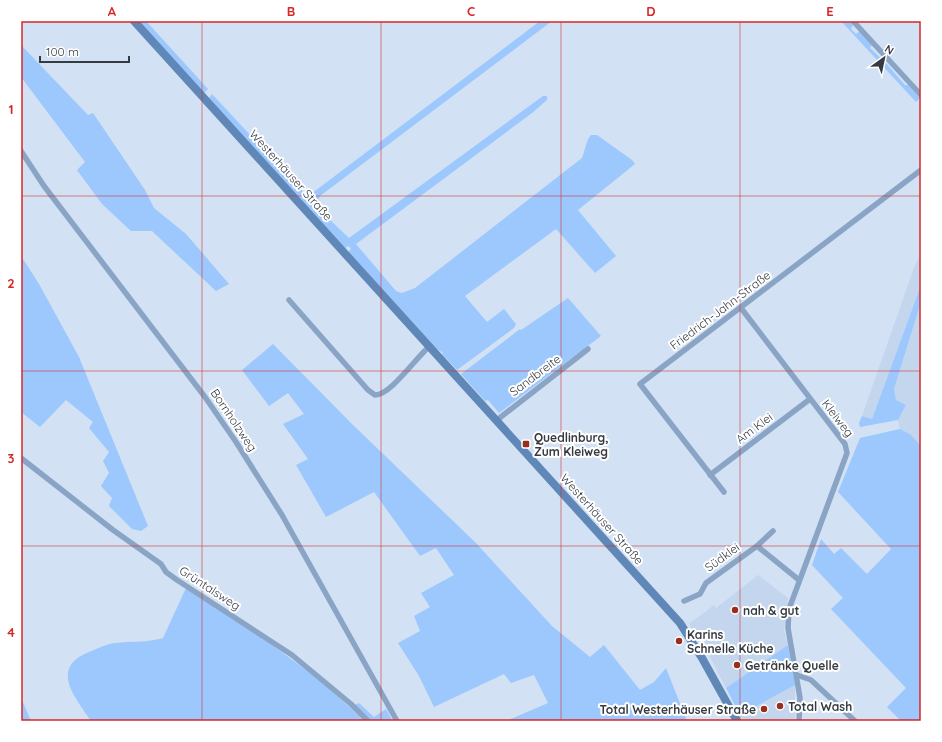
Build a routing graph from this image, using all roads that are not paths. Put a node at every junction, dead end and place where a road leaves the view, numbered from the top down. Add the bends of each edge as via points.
1 (134, 21) edge
2 (853, 21) edge
3 (921, 94) edge
4 (21, 151) edge
5 (921, 170) edge
6 (289, 300) dead end
7 (741, 308) junction
8 (430, 346) junction
9 (588, 349) dead end
10 (810, 399) junction
11 (496, 420) junction
12 (21, 458) edge
13 (710, 475) junction
14 (724, 492) dead end
15 (773, 531) dead end
16 (757, 546) junction
17 (799, 580) junction
18 (684, 601) dead end
19 (797, 675) junction
20 (368, 721) edge
21 (397, 721) edge
22 (737, 721) edge
23 (800, 721) edge
24 (855, 721) edge

1 - 8 main road, Westerhäuser Straße
2 - 3 street
4 - 21 street, Bornholzweg via 44,186 200,390 236,442 282,515
5 - 7 street, Friedrich-Jahn-Straße
6 - 8 street via 375,395 382,393
7 - 10 street, Kleiweg
7 - 13 street, Friedrich-Jahn-Straße via 640,384
8 - 11 main road, Westerhäuser Straße
9 - 11 street, Sandbreite
10 - 13 street, Am Klei
10 - 17 street, Kleiweg via 845,444 847,453
11 - 22 main road, Westerhäuser Straße via 680,623
12 - 20 street, Grüntalsweg via 161,564 166,572 177,580 292,655
13 - 14 street, Friedrich-Jahn-Straße
15 - 16 street, Südklei
16 - 17 street, Südklei
16 - 18 street, Südklei via 706,583 700,594
17 - 19 street, Kleiweg via 788,618
19 - 23 street, Kleiweg
19 - 24 street via 817,684

